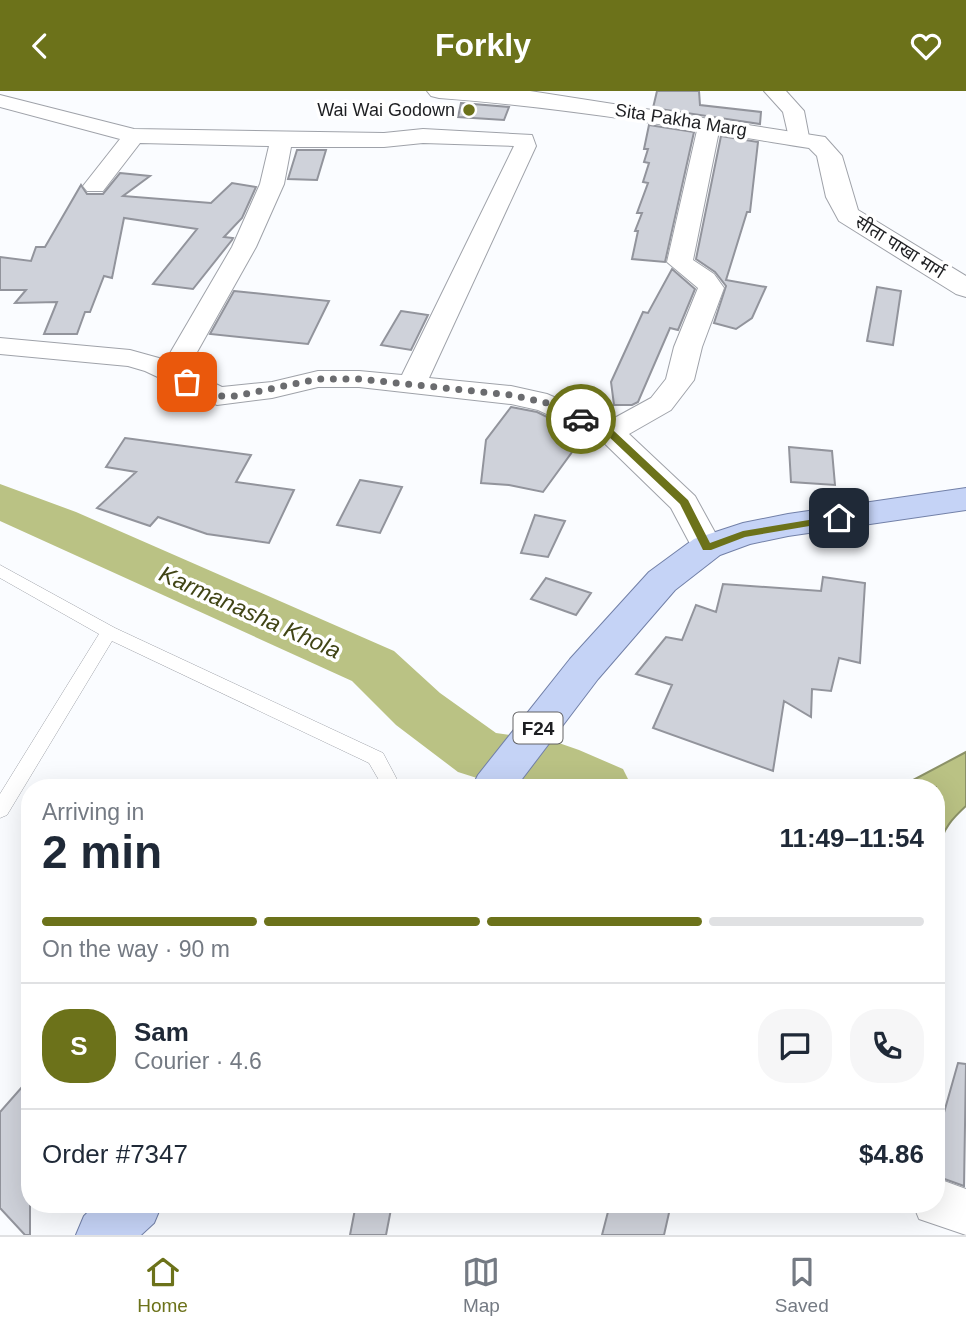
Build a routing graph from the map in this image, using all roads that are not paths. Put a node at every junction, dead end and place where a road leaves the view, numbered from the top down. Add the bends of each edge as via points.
1 (439, 91) edge
2 (774, 91) edge
3 (0, 101) edge
4 (28, 110) junction
5 (9, 122) dead end
6 (709, 126) junction
7 (134, 136) junction
8 (798, 138) junction
9 (281, 140) junction
10 (95, 186) dead end
11 (966, 288) edge
12 (0, 346) edge
13 (171, 374) junction
14 (411, 386) junction
15 (610, 433) junction
16 (966, 499) edge
17 (707, 547) junction
18 (0, 571) edge
19 (109, 632) junction
20 (388, 779) edge
21 (499, 779) edge
22 (0, 810) edge
23 (945, 1205) edge
24 (126, 1213) edge
25 (966, 1213) edge
26 (103, 1235) edge

1 - 6 street, Sita Pakha Marg via 550,101
2 - 8 street via 793,111
3 - 4 street
4 - 5 street
4 - 7 street
6 - 8 street, Sita Pakha Marg
6 - 15 street via 680,261 706,279 710,288 680,380 661,404
7 - 9 street
7 - 10 street
8 - 11 street, सीता पाखा मार्ग via 822,145 834,168 840,206 848,215
9 - 13 street via 272,184 244,247
9 - 14 street via 423,136 524,140
12 - 13 street via 131,358
13 - 14 street via 217,396 318,379
14 - 15 street via 547,403
15 - 17 street via 684,503
16 - 17 main road, F24 via 788,525
17 - 21 main road, F24 via 662,581 583,669
18 - 19 lane
19 - 20 lane via 376,758
19 - 22 lane
23 - 25 street
24 - 26 main road

